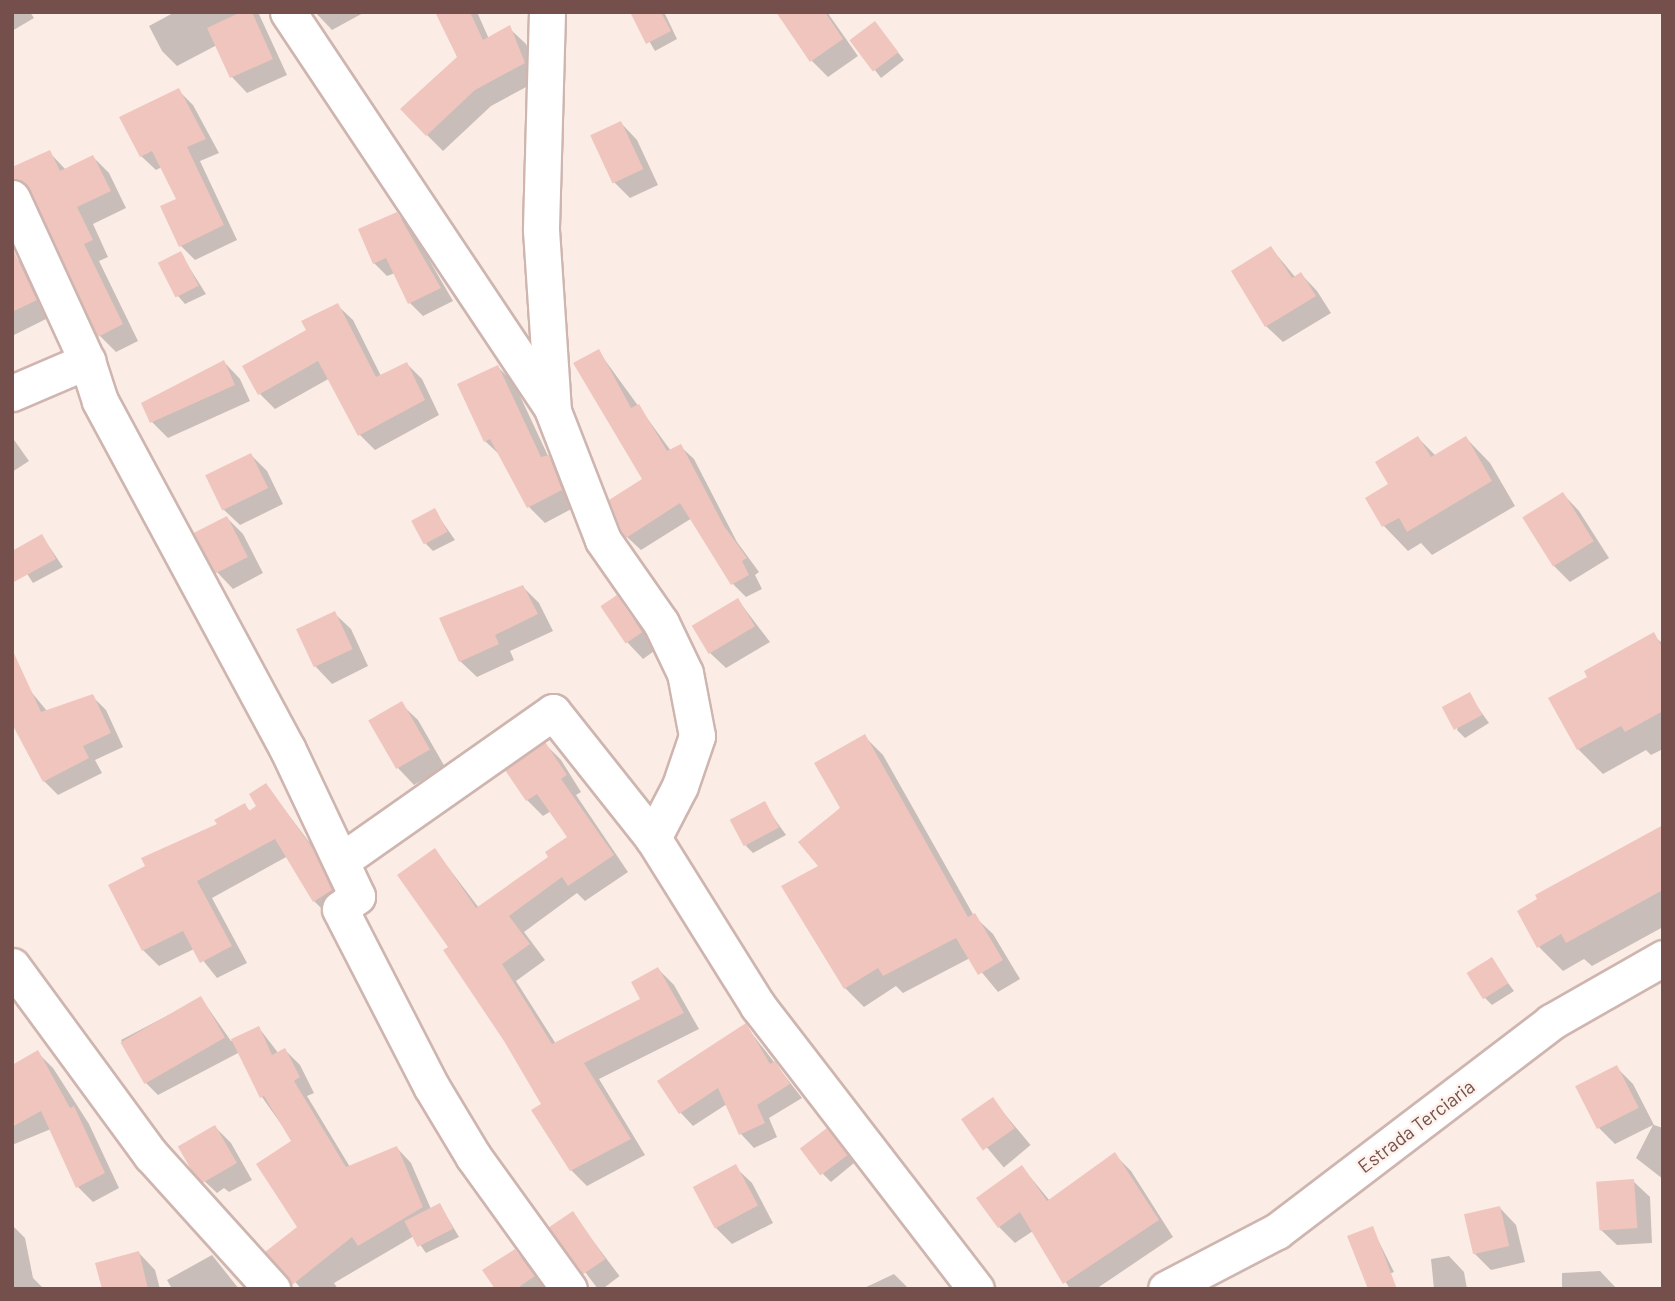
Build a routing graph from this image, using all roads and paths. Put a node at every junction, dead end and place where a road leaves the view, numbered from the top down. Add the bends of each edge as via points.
1 (288, 12) edge
2 (547, 12) edge
3 (12, 198) edge
4 (87, 361) junction
5 (12, 393) edge
6 (554, 411) junction
7 (653, 838) junction
8 (341, 861) junction
9 (1663, 958) edge
10 (12, 966) edge
11 (272, 1289) edge
12 (569, 1289) edge
13 (976, 1289) edge
14 (1166, 1289) edge

1 - 6 street via 312,55
2 - 6 street via 541,230
3 - 4 street
4 - 5 street
4 - 8 street via 100,401 287,748
6 - 7 street via 603,540 661,624 685,673 697,736 680,786
7 - 8 street via 553,712
7 - 13 street via 758,1006
8 - 12 street via 357,896 340,908 431,1086 473,1156
9 - 14 street, Estrada Terciaria via 1551,1022 1277,1231
10 - 11 street via 151,1155

